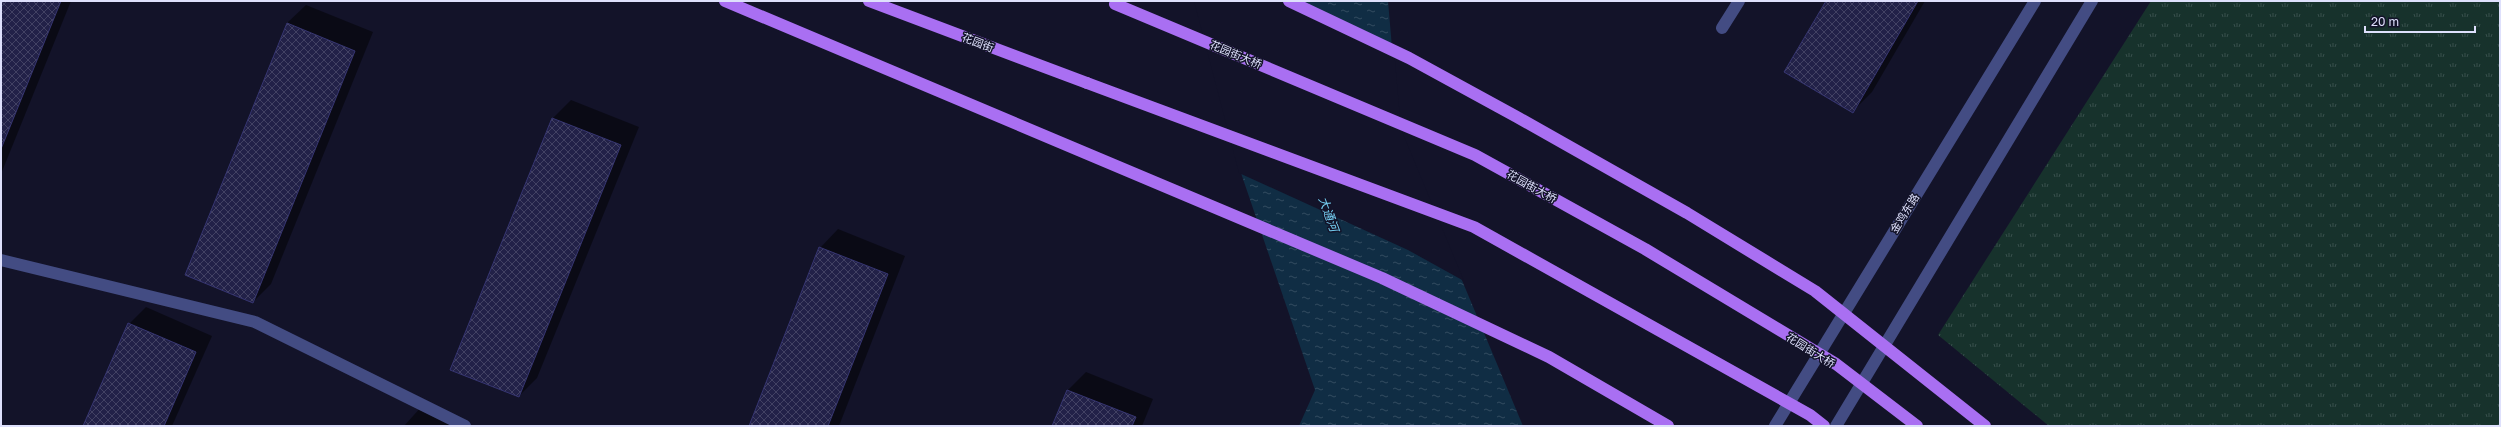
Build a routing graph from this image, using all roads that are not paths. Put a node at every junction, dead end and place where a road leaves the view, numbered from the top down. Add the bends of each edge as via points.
1 (724, 1) edge
2 (869, 1) edge
3 (1289, 1) edge
4 (1739, 1) edge
5 (2035, 1) edge
6 (2092, 1) edge
7 (1112, 2) edge
8 (1722, 28) dead end
9 (1, 260) edge
10 (1843, 313) junction
11 (1884, 345) junction
12 (465, 426) edge
13 (1668, 426) edge
14 (1775, 426) edge
15 (1824, 426) edge
16 (1836, 426) edge
17 (1917, 426) edge
18 (1985, 426) edge

1 - 13 main road via 1382,278 1549,357
2 - 15 main road, 花园街, bridge via 1474,227 1810,415
3 - 10 main road via 1409,58 1687,213 1815,291
4 - 8 street
5 - 10 street, 金鸡东路
6 - 11 street
7 - 17 main road, 花园街大桥, bridge via 1475,155 1645,249 1829,360
9 - 12 street via 255,322
10 - 11 main road
10 - 14 street, 金鸡东路
11 - 16 street
11 - 18 main road

